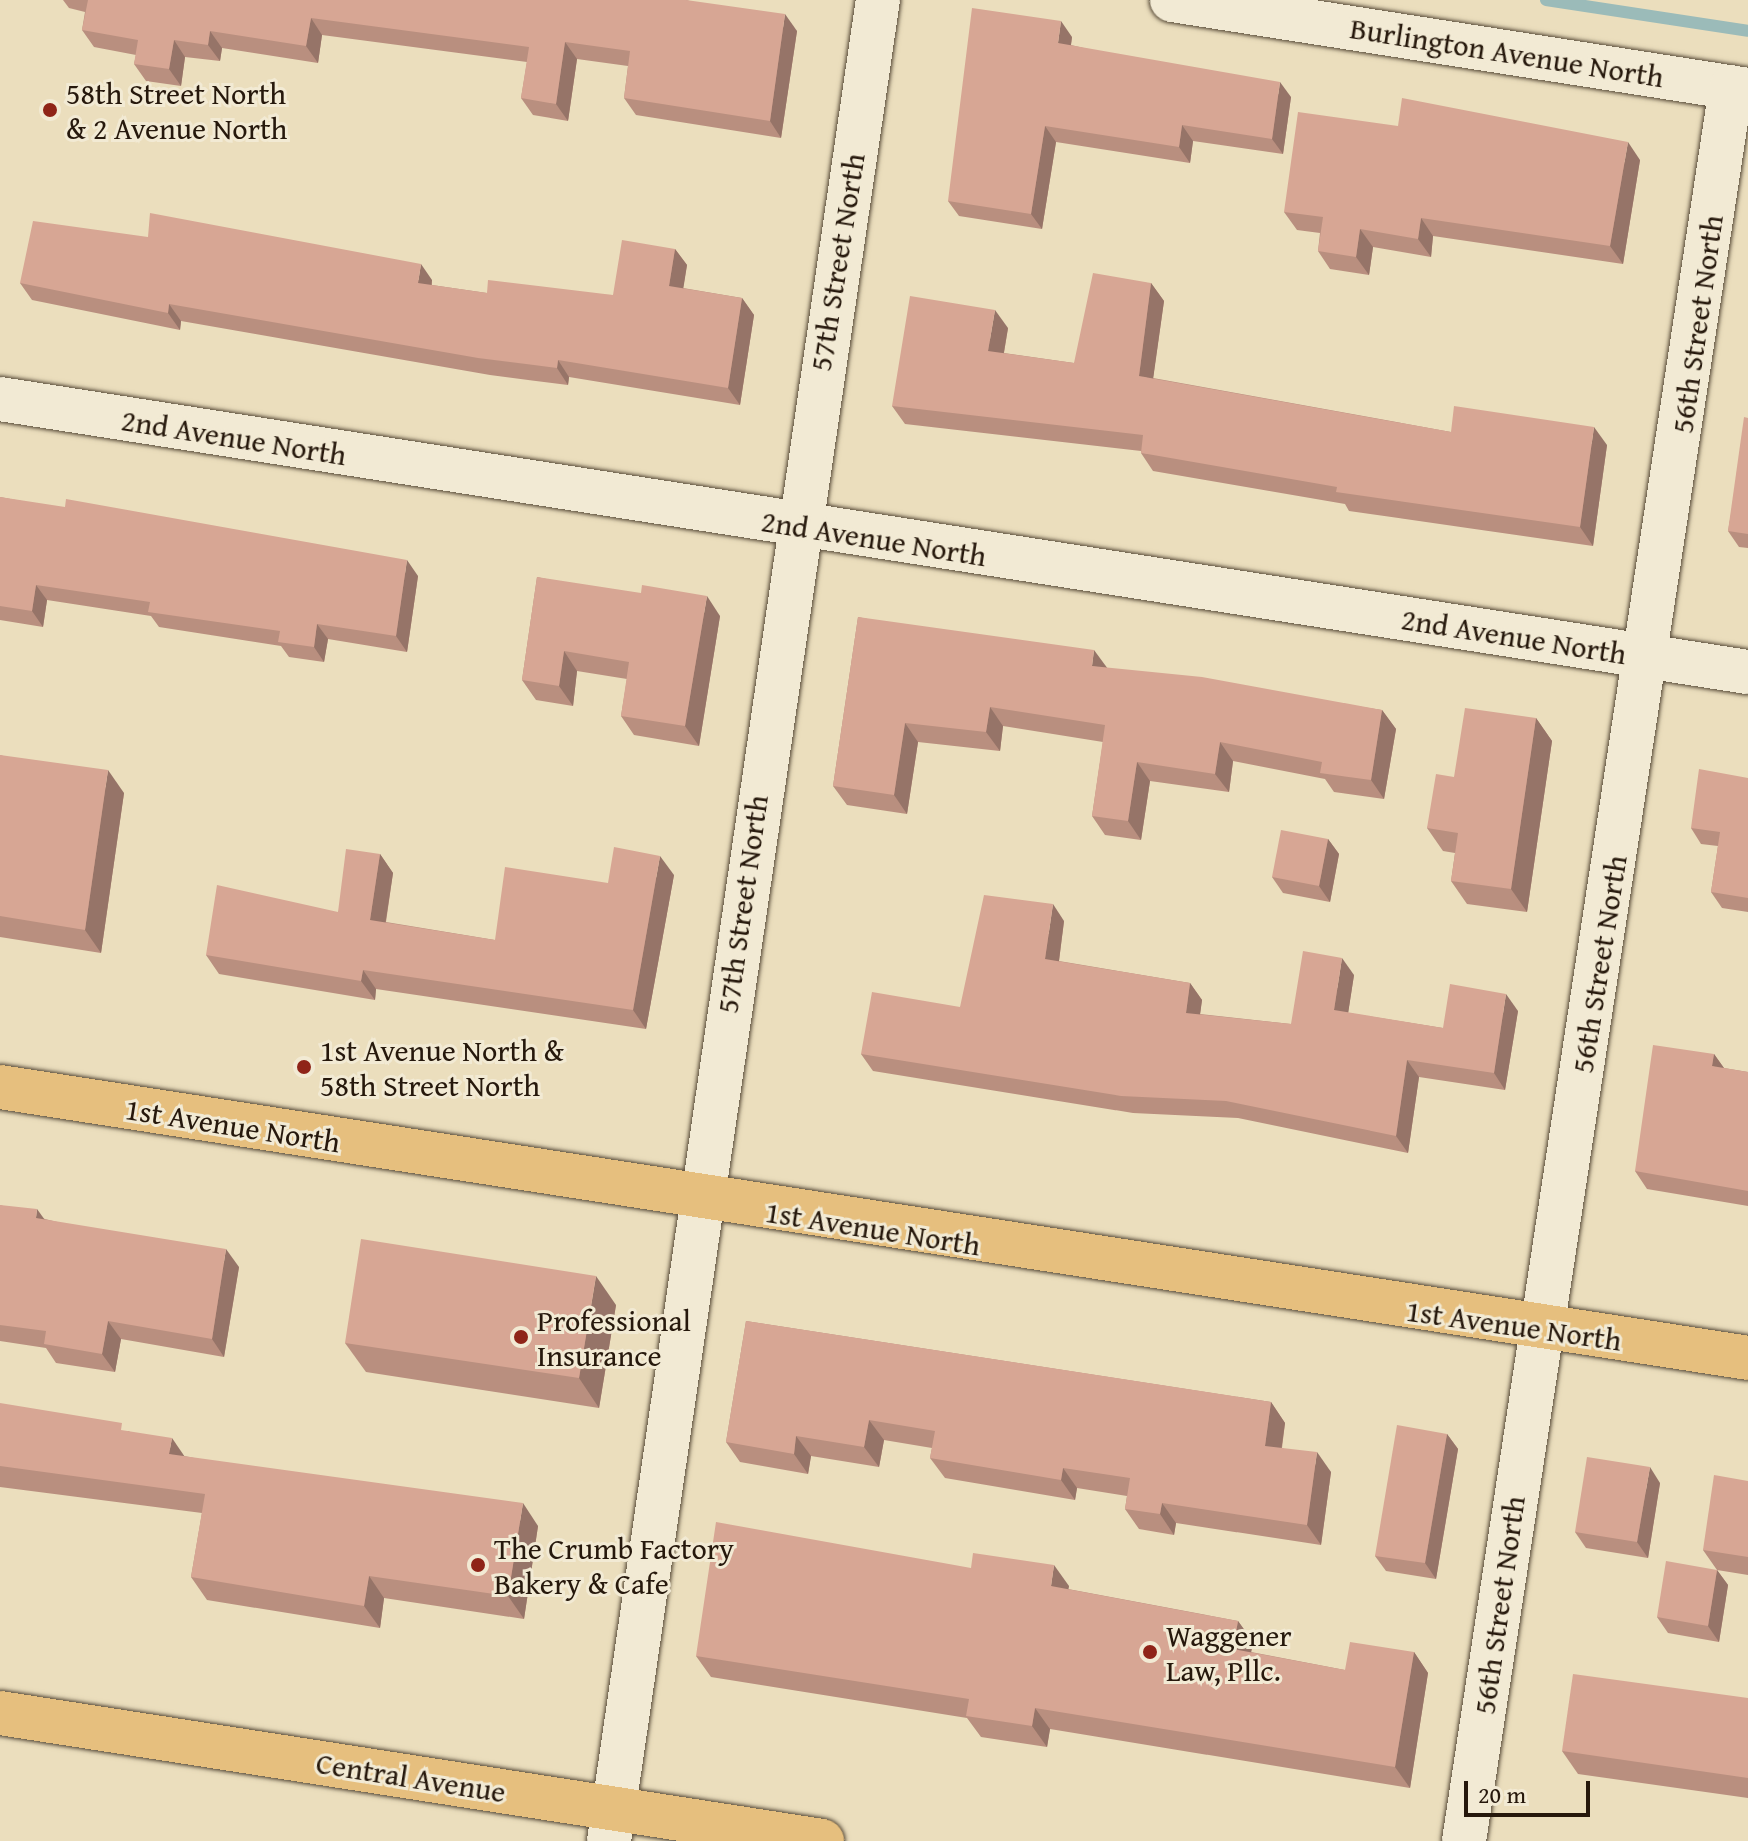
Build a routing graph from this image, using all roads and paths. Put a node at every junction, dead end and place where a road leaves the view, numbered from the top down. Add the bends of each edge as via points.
1 (878, 0) edge
2 (1172, 0) edge
3 (1740, 88) edge
4 (0, 399) edge
5 (795, 527) junction
6 (1648, 656) junction
7 (1748, 672) edge
8 (0, 1087) edge
9 (700, 1201) junction
10 (1540, 1329) junction
11 (1748, 1358) edge
12 (0, 1713) edge
13 (612, 1825) edge
14 (822, 1841) edge
15 (1464, 1841) edge

1 - 5 street, 57th Street North
2 - 3 street, Burlington Avenue North
3 - 6 street, 56th Street North
4 - 5 street, 2nd Avenue North
5 - 6 street, 2nd Avenue North
5 - 9 street, 57th Street North
6 - 7 street, 2nd Avenue North
6 - 10 street, 56th Street North
8 - 9 main road, 1st Avenue North
9 - 10 main road, 1st Avenue North
9 - 13 street, 57th Street North
10 - 11 main road, 1st Avenue North
10 - 15 street, 56th Street North
12 - 13 main road, Central Avenue
13 - 14 main road, Central Avenue

